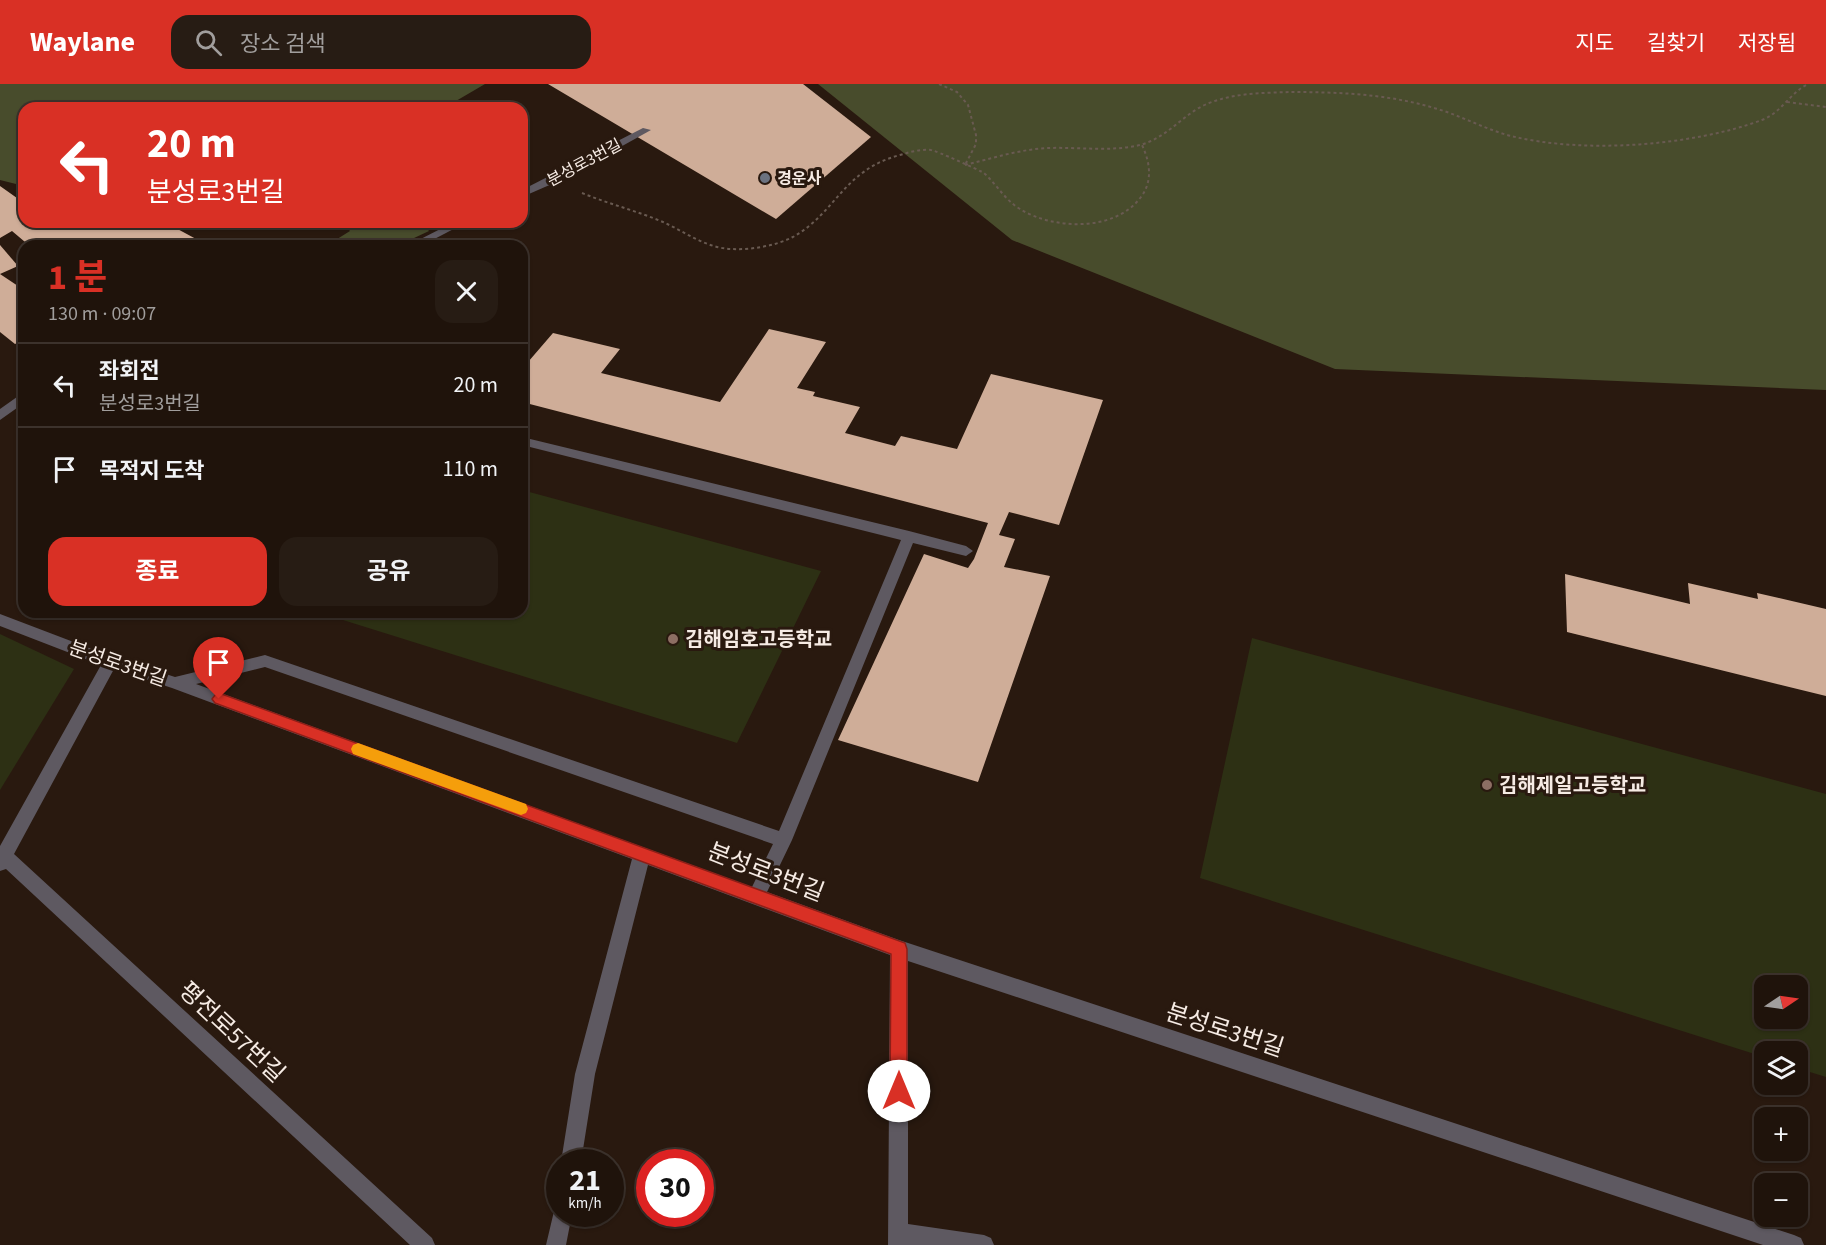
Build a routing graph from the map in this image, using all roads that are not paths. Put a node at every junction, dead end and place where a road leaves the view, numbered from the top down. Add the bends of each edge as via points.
1 (646, 130) dead end
2 (528, 191) edge
3 (450, 228) edge
4 (424, 240) edge
5 (18, 402) edge
6 (18, 412) edge
7 (0, 418) edge
8 (528, 442) edge
9 (909, 536) junction
10 (966, 551) dead end
11 (0, 620) edge
12 (110, 662) junction
13 (175, 683) junction
14 (784, 840) junction
15 (642, 853) junction
16 (2, 859) edge
17 (756, 896) junction
18 (899, 949) junction
19 (573, 1149) edge
20 (559, 1227) edge
21 (898, 1239) edge
22 (425, 1245) edge
23 (556, 1245) edge
24 (984, 1245) edge
25 (1794, 1245) edge

1 - 2 street, 분성로3번길
3 - 4 street
5 - 7 street
6 - 7 street
8 - 9 street
9 - 10 street
9 - 14 street
11 - 12 street, 분성로3번길
12 - 13 street, 분성로3번길
12 - 16 street, 평전로57번길
13 - 14 street via 265,661
13 - 15 street, 분성로3번길
14 - 17 street
15 - 17 street, 분성로3번길
15 - 19 street via 585,1074
16 - 22 street, 평전로57번길
17 - 18 street, 분성로3번길
18 - 21 street
18 - 25 street, 분성로3번길
20 - 23 street
21 - 24 street

